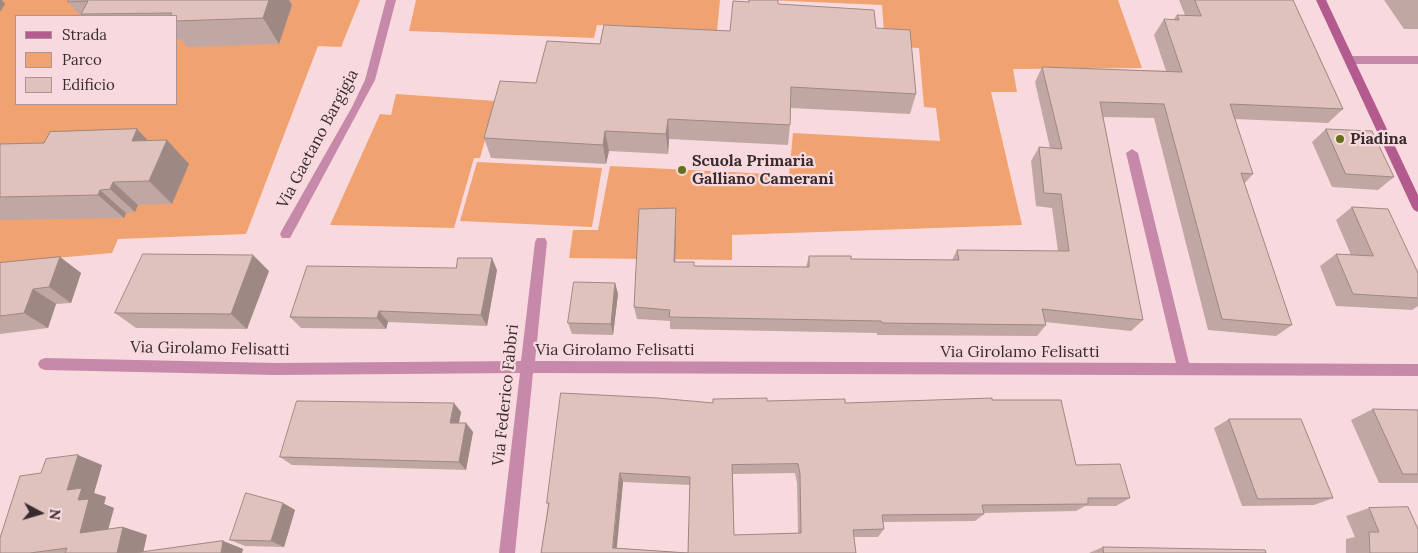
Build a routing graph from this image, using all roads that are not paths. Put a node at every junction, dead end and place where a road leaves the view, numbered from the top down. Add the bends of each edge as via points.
1 (391, 0) edge
2 (1321, 0) edge
3 (1350, 60) junction
4 (1418, 60) edge
5 (1132, 153) dead end
6 (1418, 207) edge
7 (286, 234) dead end
8 (541, 242) dead end
9 (45, 364) dead end
10 (526, 367) junction
11 (1184, 370) junction
12 (1418, 370) edge
13 (506, 553) edge

1 - 7 street, Via Gaetano Bargigia via 370,80
2 - 3 street
3 - 4 street
3 - 6 street
5 - 11 street
8 - 10 street, Via Federico Fabbri
9 - 10 street, Via Girolamo Felisatti via 276,369
10 - 11 street, Via Girolamo Felisatti
10 - 13 street, Via Federico Fabbri
11 - 12 street, Via Girolamo Felisatti

